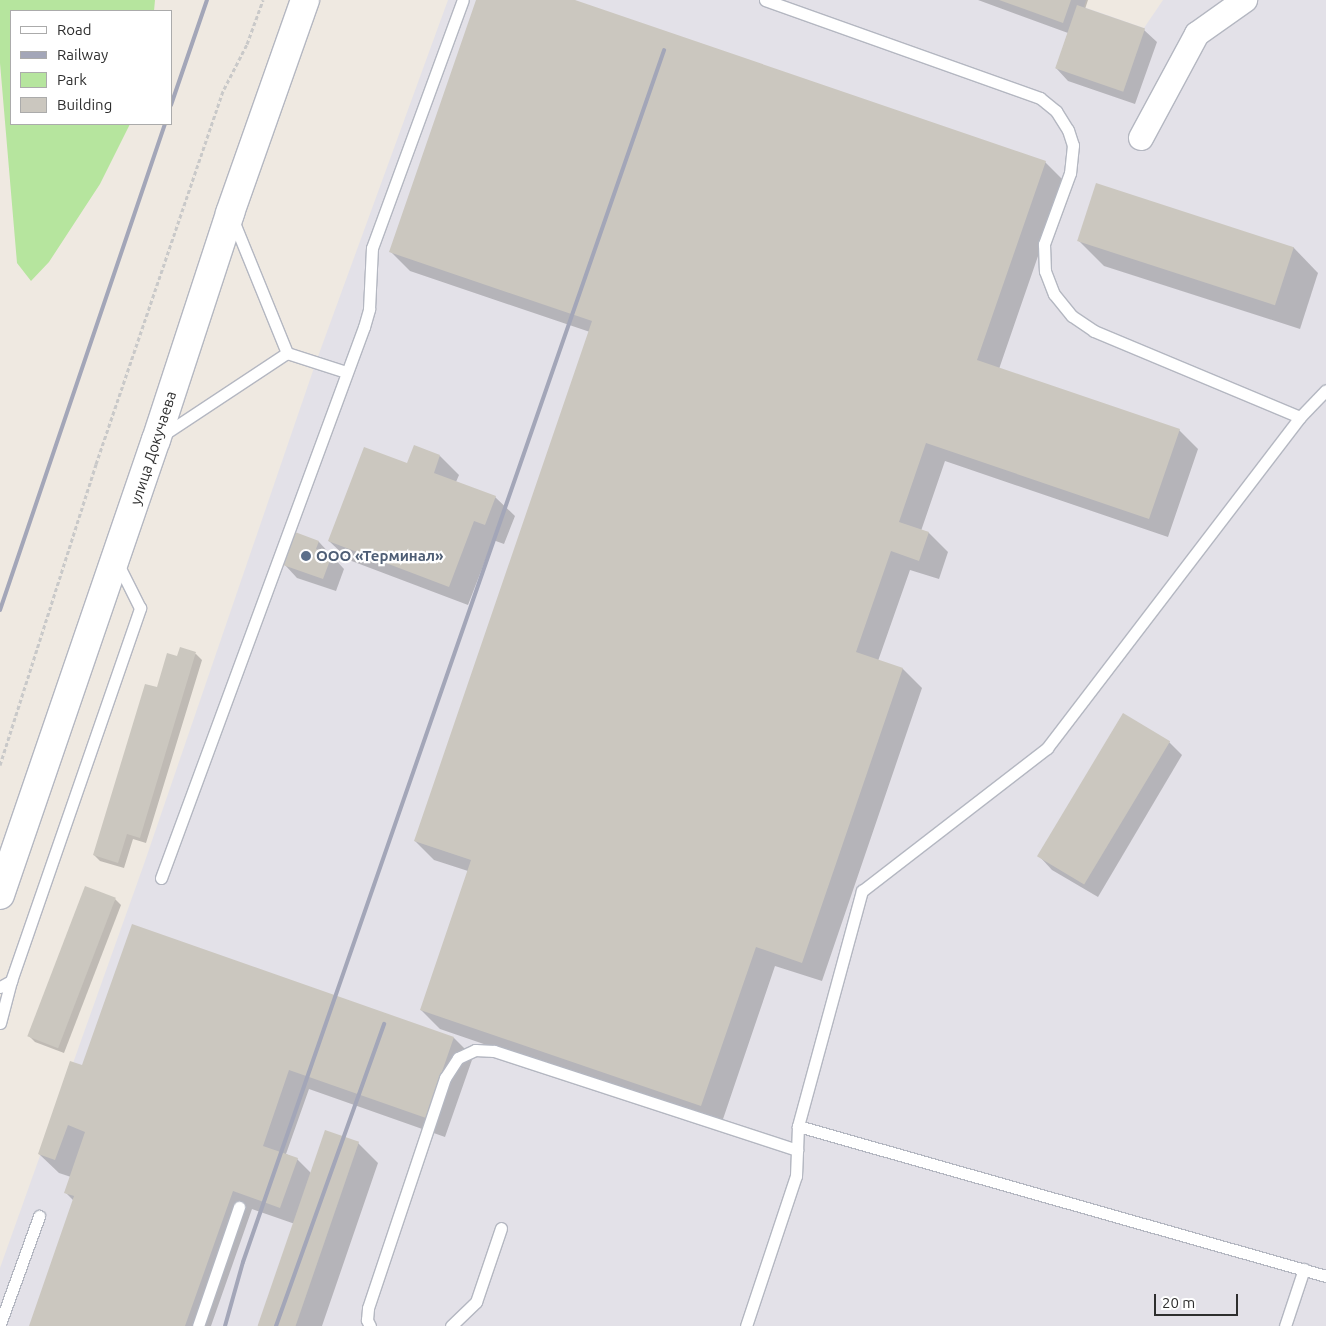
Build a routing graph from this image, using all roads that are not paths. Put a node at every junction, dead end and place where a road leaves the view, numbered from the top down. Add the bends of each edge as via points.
1 (306, 0) edge
2 (463, 0) edge
3 (765, 0) edge
4 (1245, 0) edge
5 (1141, 138) dead end
6 (230, 213) junction
7 (287, 353) junction
8 (346, 372) junction
9 (1326, 390) edge
10 (1300, 417) junction
11 (156, 440) junction
12 (116, 559) junction
13 (162, 878) dead end
14 (0, 895) edge
15 (11, 981) junction
16 (0, 988) edge
17 (0, 1023) edge
18 (798, 1126) junction
19 (797, 1150) junction
20 (239, 1207) dead end
21 (39, 1216) dead end
22 (501, 1228) dead end
23 (1304, 1268) junction
24 (1326, 1276) edge
25 (0, 1324) edge
26 (198, 1326) edge
27 (370, 1326) edge
28 (450, 1326) edge
29 (746, 1326) edge
30 (1285, 1326) edge

1 - 6 main road, улица Докучаева
2 - 8 lane via 372,248 369,309
3 - 10 lane via 1040,98 1056,111 1073,145 1070,173 1044,244 1044,271 1054,294 1072,316 1094,331
4 - 5 street via 1197,34
6 - 7 lane
6 - 11 main road, улица Докучаева
7 - 8 lane
7 - 11 lane
8 - 13 lane
9 - 10 lane
10 - 18 lane via 1047,748 862,892
11 - 12 main road, улица Докучаева
12 - 14 main road, улица Докучаева
12 - 15 lane via 140,608
15 - 16 lane
15 - 17 lane
18 - 19 lane
18 - 23 lane
19 - 27 lane via 494,1050 475,1050 458,1058 444,1078 368,1308
19 - 29 lane via 796,1176
20 - 26 lane
21 - 25 lane
22 - 28 lane via 476,1302
23 - 24 lane
23 - 30 lane

